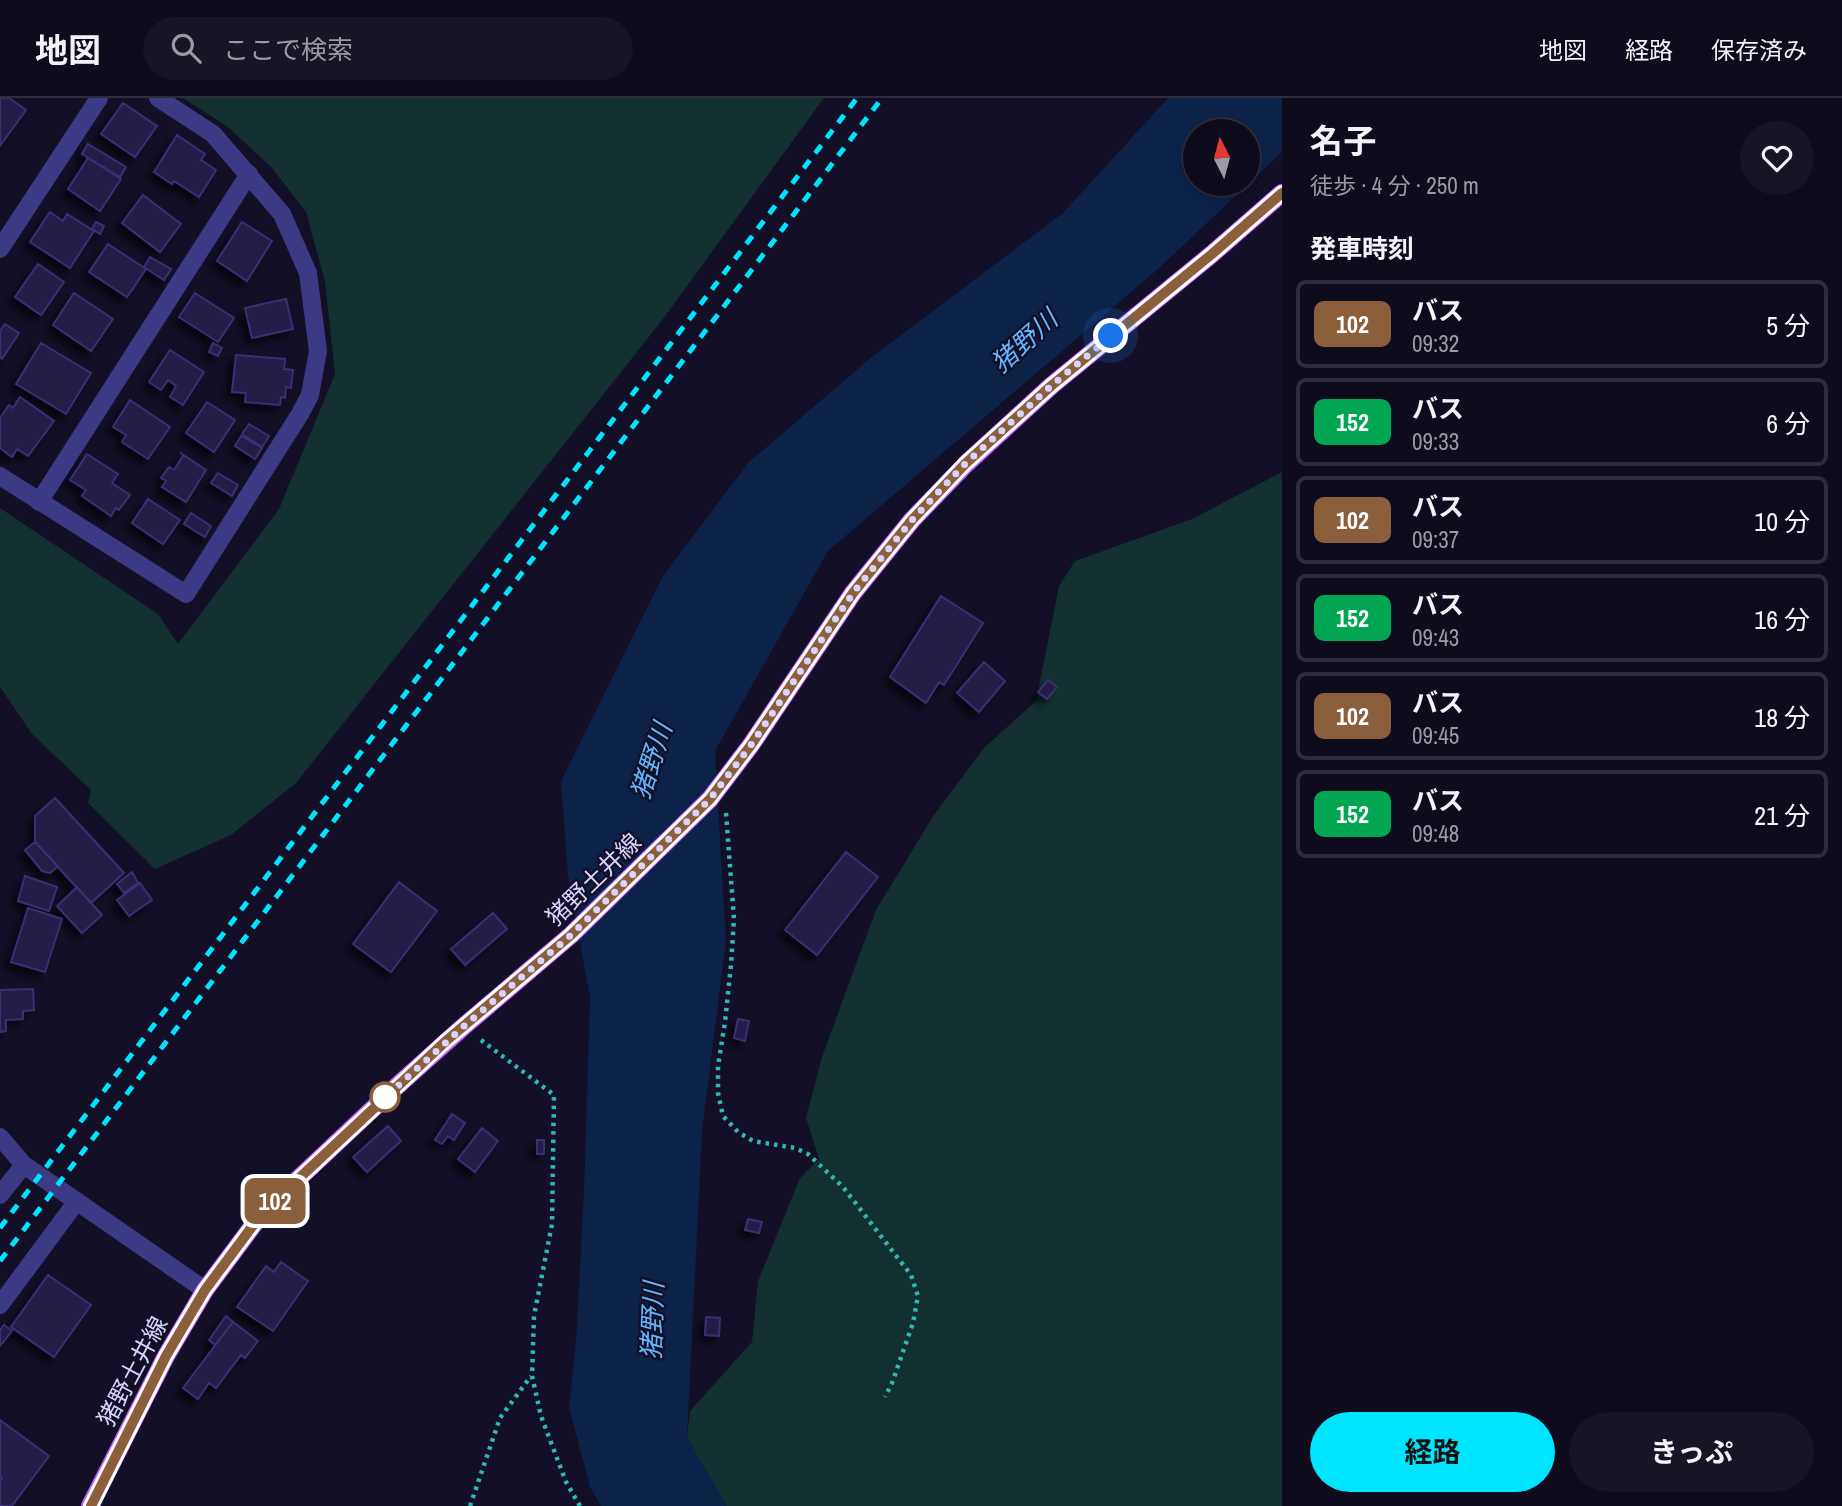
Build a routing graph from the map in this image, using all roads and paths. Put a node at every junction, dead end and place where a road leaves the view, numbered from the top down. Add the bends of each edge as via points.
1 (99, 98) edge
2 (158, 98) edge
3 (249, 174) junction
4 (1282, 192) edge
5 (0, 249) edge
6 (0, 476) edge
7 (39, 502) junction
8 (715, 792) junction
9 (463, 1027) junction
10 (0, 1137) edge
11 (24, 1165) junction
12 (0, 1195) edge
13 (77, 1201) junction
14 (205, 1290) junction
15 (0, 1306) edge
16 (532, 1376) junction
17 (885, 1397) dead end
18 (90, 1506) edge
19 (470, 1506) edge
20 (580, 1506) edge

1 - 5 street
2 - 3 street via 214,134
3 - 7 street
3 - 7 street via 282,214 308,273 318,351 310,395 300,414 186,594
4 - 8 main road, 猪野土井線 via 1051,386 965,464 912,520 853,593
6 - 7 street
8 - 9 main road, 猪野土井線 via 571,935
8 - 17 path via 727,821 734,919 718,1066 723,1116 753,1141 808,1154 843,1187 911,1275 918,1296 915,1314
9 - 14 main road, 猪野土井線 via 263,1212
9 - 16 path via 554,1095 552,1224 534,1316
10 - 11 street
11 - 12 street
11 - 13 street
13 - 14 street
13 - 15 street
14 - 18 main road, 猪野土井線
16 - 19 path via 500,1418
16 - 20 path via 541,1416

